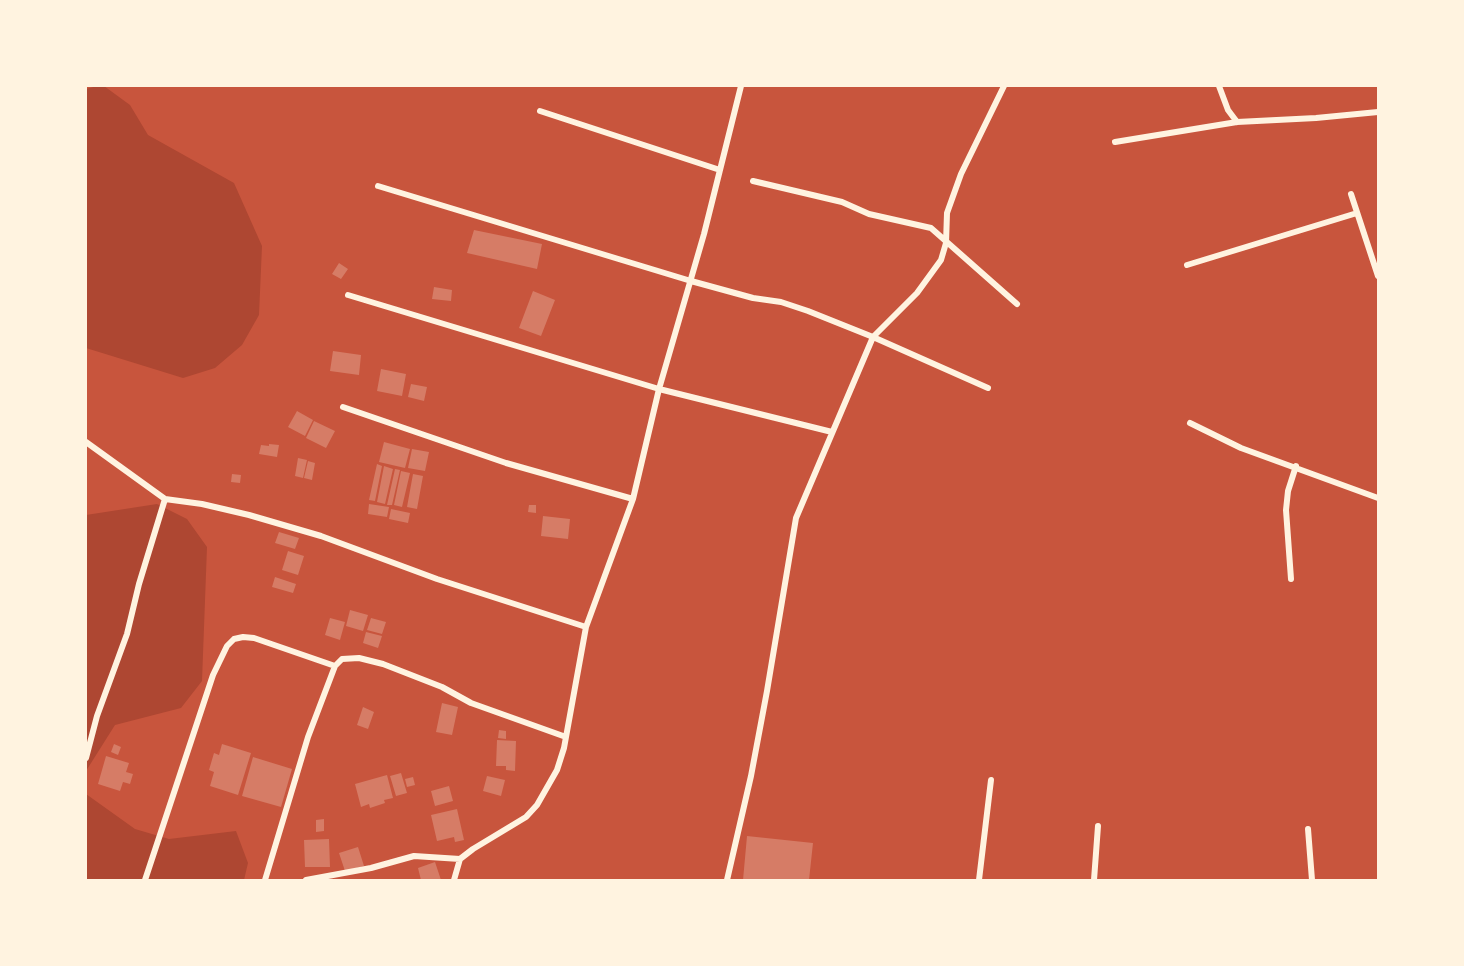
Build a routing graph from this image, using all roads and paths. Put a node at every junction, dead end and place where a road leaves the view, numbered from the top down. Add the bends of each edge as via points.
1 (741, 86) edge
2 (1004, 86) edge
3 (1219, 86) edge
4 (540, 111) dead end
5 (1378, 112) edge
6 (1237, 122) junction
7 (1115, 142) dead end
8 (720, 170) junction
9 (753, 181) dead end
10 (378, 186) dead end
11 (1351, 194) dead end
12 (1357, 213) junction
13 (946, 243) junction
14 (1187, 264) dead end
15 (1378, 276) edge
16 (691, 280) junction
17 (348, 295) dead end
18 (1017, 304) dead end
19 (873, 337) junction
20 (988, 388) dead end
21 (659, 389) junction
22 (343, 407) dead end
23 (1190, 423) dead end
24 (832, 432) junction
25 (86, 442) edge
26 (1296, 466) junction
27 (1378, 498) edge
28 (165, 499) junction
29 (633, 499) junction
30 (1291, 579) dead end
31 (586, 627) junction
32 (335, 666) junction
33 (566, 737) junction
34 (86, 758) edge
35 (991, 780) dead end
36 (1098, 826) dead end
37 (1308, 829) dead end
38 (460, 859) junction
39 (145, 880) edge
40 (265, 880) edge
41 (306, 880) edge
42 (454, 880) edge
43 (727, 880) edge
44 (980, 880) edge
45 (1094, 880) edge
46 (1312, 880) edge

1 - 8 street
2 - 13 street via 961,174 947,213
3 - 6 street
4 - 8 street
5 - 6 street
6 - 7 street
8 - 16 street
9 - 13 street via 931,228
10 - 16 street
11 - 12 street
12 - 14 street
12 - 15 street
13 - 18 street
13 - 19 street via 941,260 917,293
16 - 19 street via 781,302
16 - 21 street
17 - 21 street
19 - 20 street
19 - 24 street
21 - 24 street
21 - 29 street
22 - 29 street via 506,463
23 - 26 street via 1241,448
24 - 43 street via 796,518 751,776
25 - 28 street
26 - 27 street
26 - 30 street via 1286,510
28 - 31 street via 249,515 321,536
28 - 34 street via 127,634
29 - 31 street
31 - 33 street
32 - 33 street via 342,659 359,658 383,664 471,703
32 - 39 street via 254,638 234,639 227,646 213,675
32 - 40 street via 308,737
33 - 38 street via 557,770 537,805 526,817
35 - 44 street
36 - 45 street
37 - 46 street
38 - 41 street via 414,856
38 - 42 street

